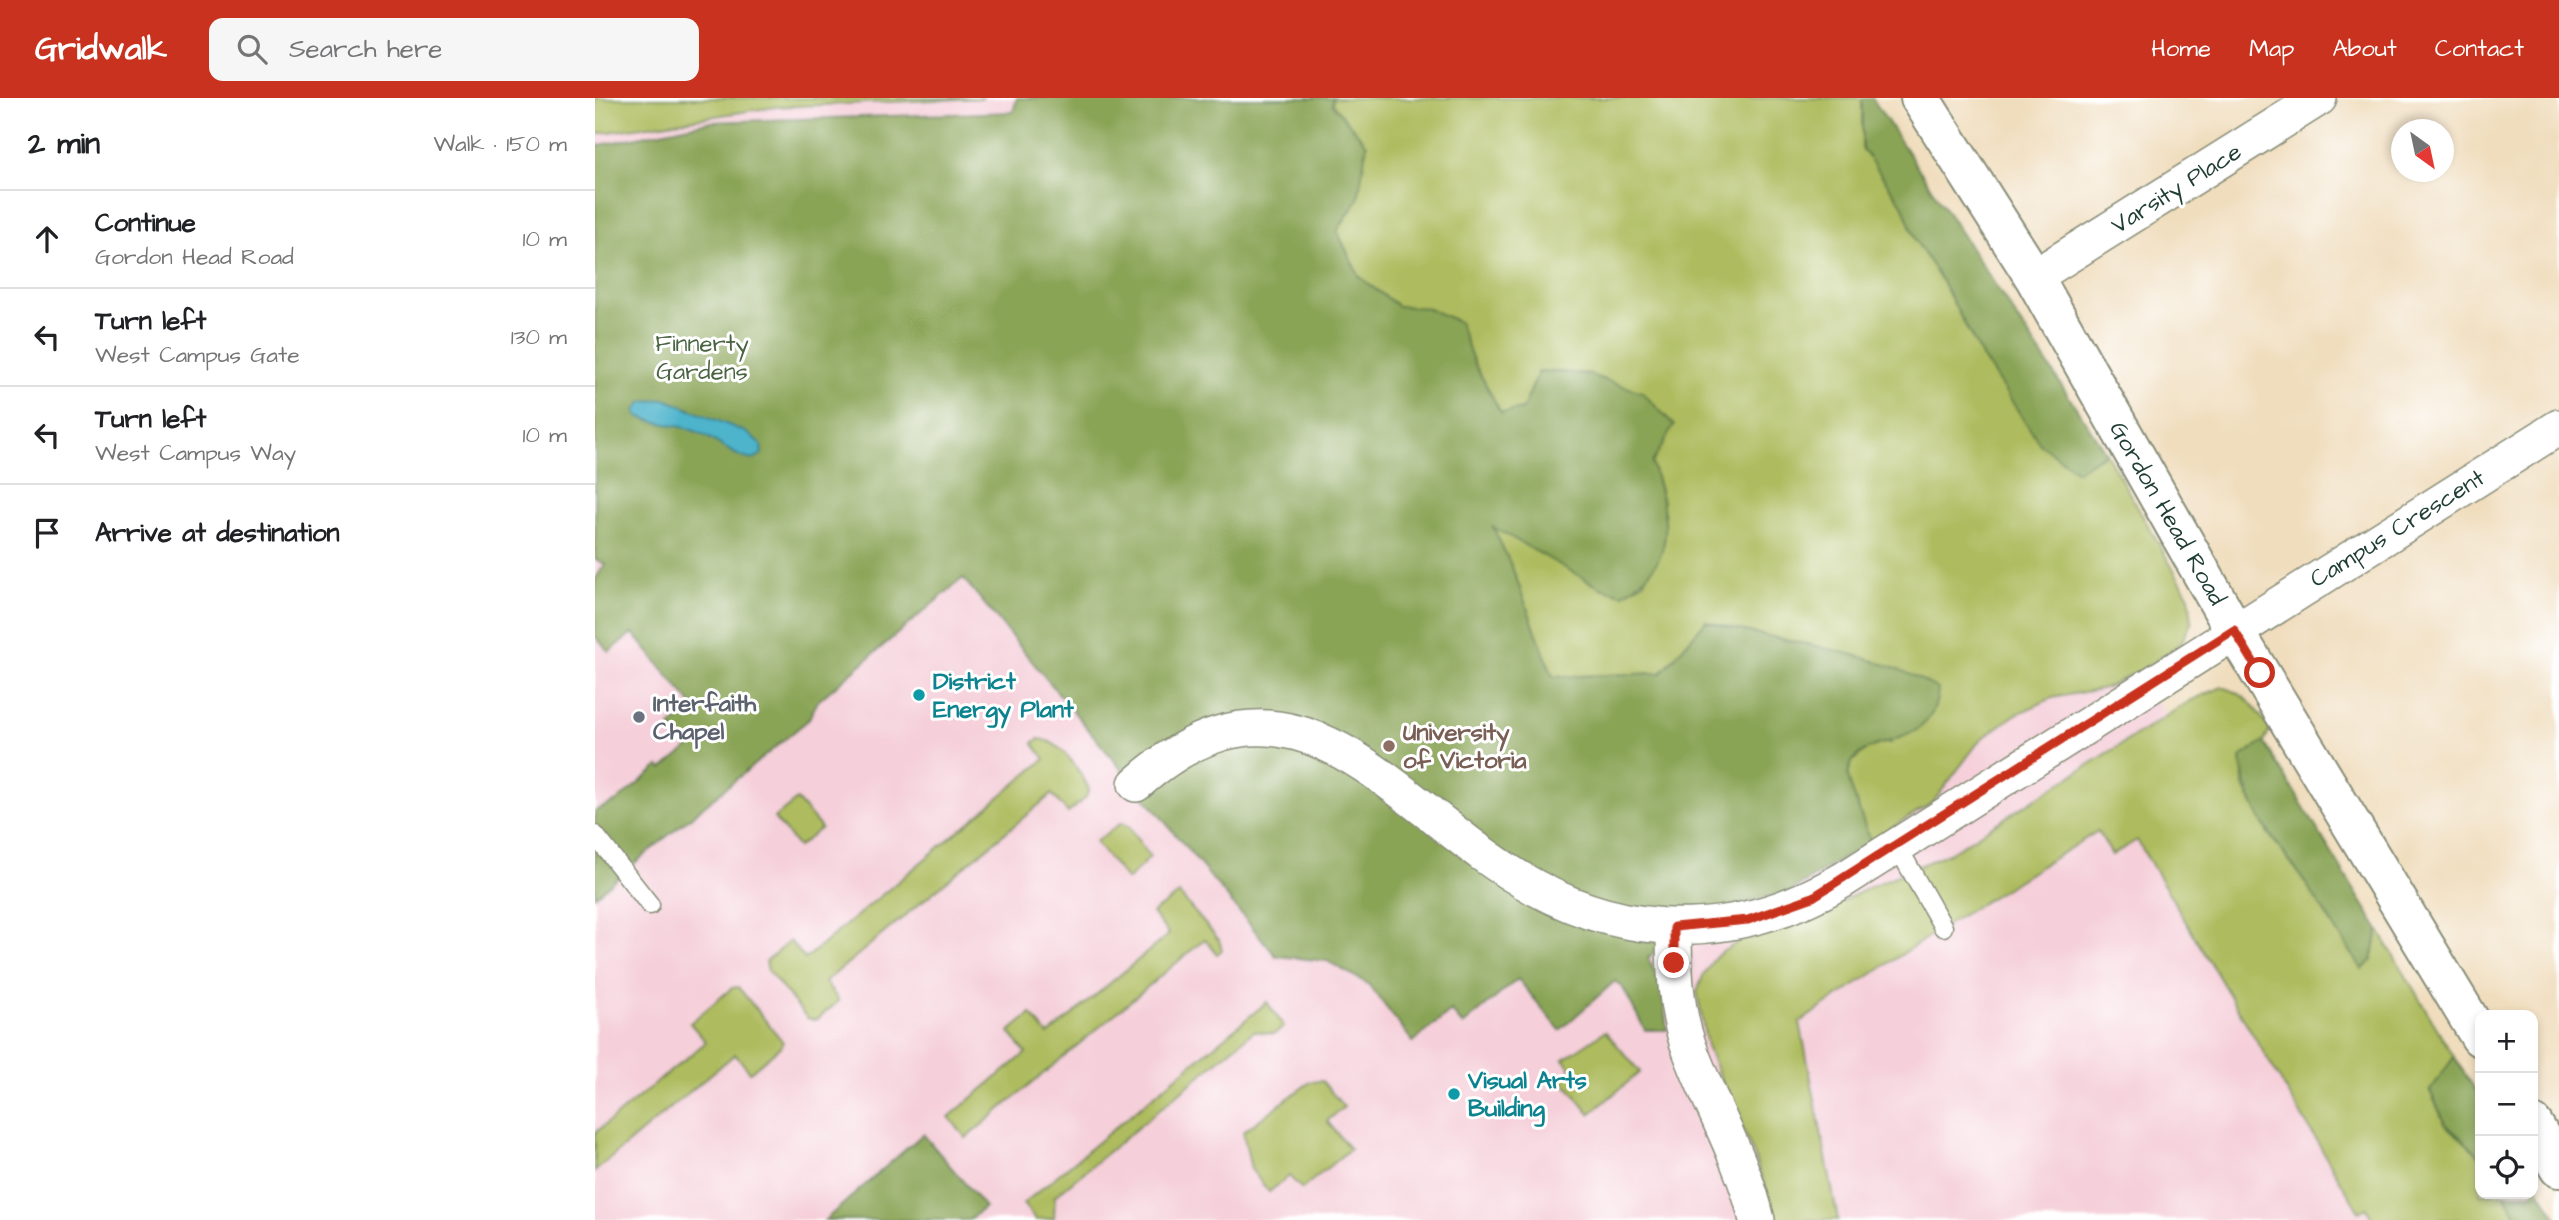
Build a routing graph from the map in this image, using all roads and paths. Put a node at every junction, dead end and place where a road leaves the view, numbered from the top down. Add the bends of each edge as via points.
1 (1920, 98) edge
2 (2319, 98) edge
3 (2034, 277) junction
4 (2559, 427) edge
5 (2234, 630) junction
6 (1136, 784) dead end
7 (595, 835) edge
8 (1897, 846) junction
9 (650, 905) dead end
10 (1674, 927) junction
11 (1943, 927) dead end
12 (2475, 1029) edge
13 (2538, 1132) edge
14 (2559, 1168) edge
15 (1757, 1220) edge

1 - 3 street, Gordon Head Road
2 - 3 street, Varsity Place
3 - 5 street, Gordon Head Road
4 - 5 street, Campus Crescent
5 - 8 street, Campus Crescent
5 - 12 street, Gordon Head Road
6 - 10 street, Campus Crescent via 1174,752 1225,733 1266,730 1305,735 1371,767 1532,886 1601,915
7 - 9 lane
8 - 10 street, Campus Crescent via 1813,897 1780,910 1748,920
8 - 11 lane
10 - 15 street via 1674,977 1689,1048 1749,1187
13 - 14 street

